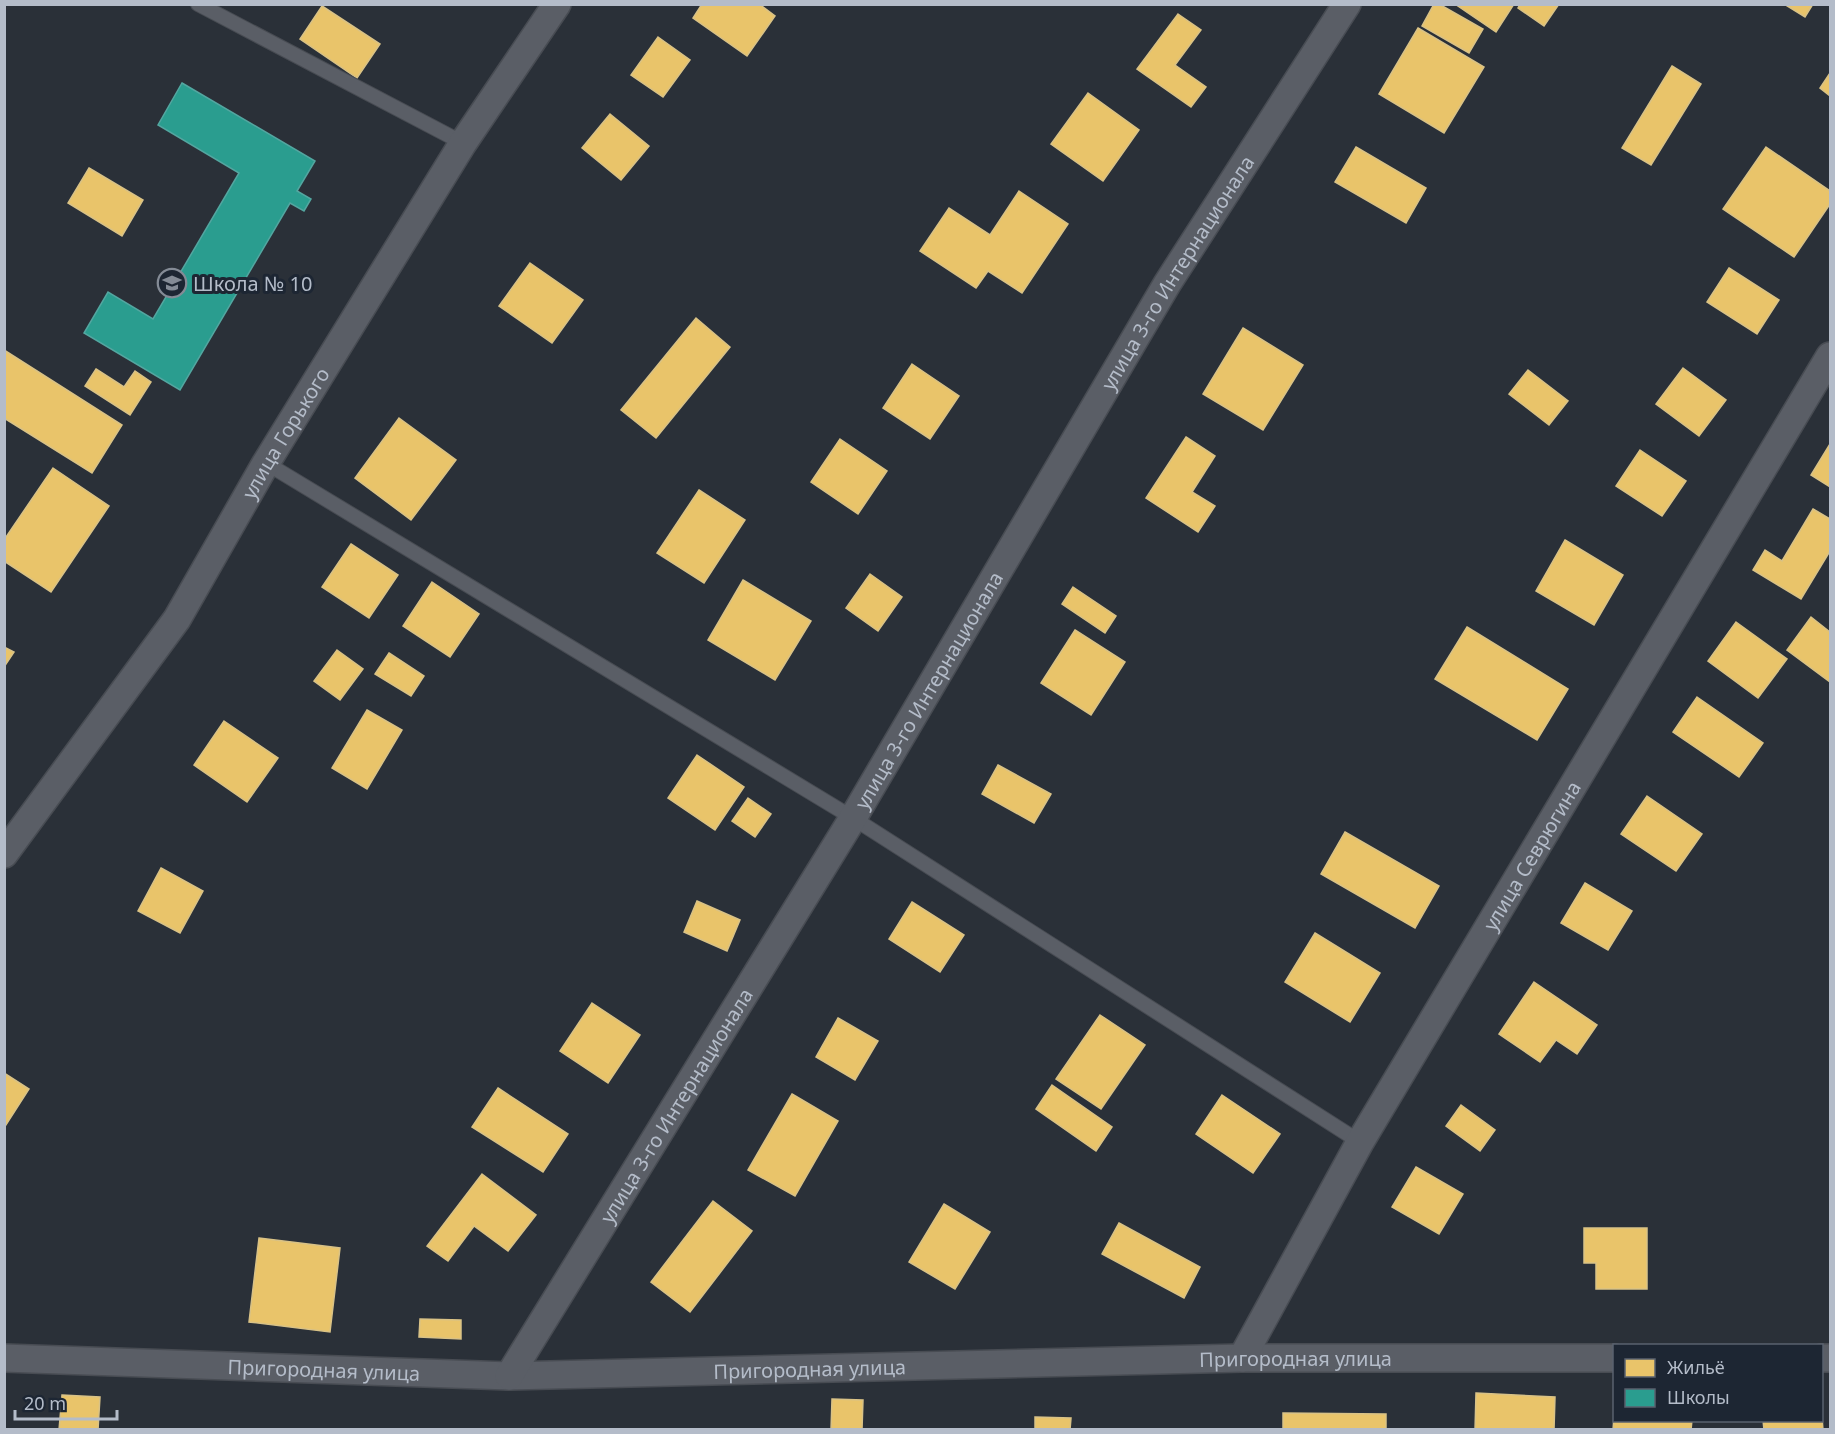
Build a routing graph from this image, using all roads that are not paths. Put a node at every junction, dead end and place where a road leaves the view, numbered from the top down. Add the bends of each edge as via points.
1 (198, 4) edge
2 (557, 4) edge
3 (1347, 4) edge
4 (464, 143) junction
5 (1830, 356) edge
6 (266, 463) junction
7 (853, 818) junction
8 (4, 854) edge
9 (1360, 1142) junction
10 (4, 1358) edge
11 (1242, 1358) junction
12 (1613, 1358) edge
13 (509, 1376) junction

1 - 4 lane
2 - 4 street, улица Горького
3 - 7 street, улица 3-го Интернационала via 1167,284
4 - 6 street, улица Горького
5 - 9 street, улица Севрюгина
6 - 7 lane
6 - 8 street, улица Горького via 177,620
7 - 9 lane
7 - 13 street, улица 3-го Интернационала
9 - 11 street, улица Севрюгина
10 - 13 street, Пригородная улица
11 - 12 street, Пригородная улица
11 - 13 street, Пригородная улица

